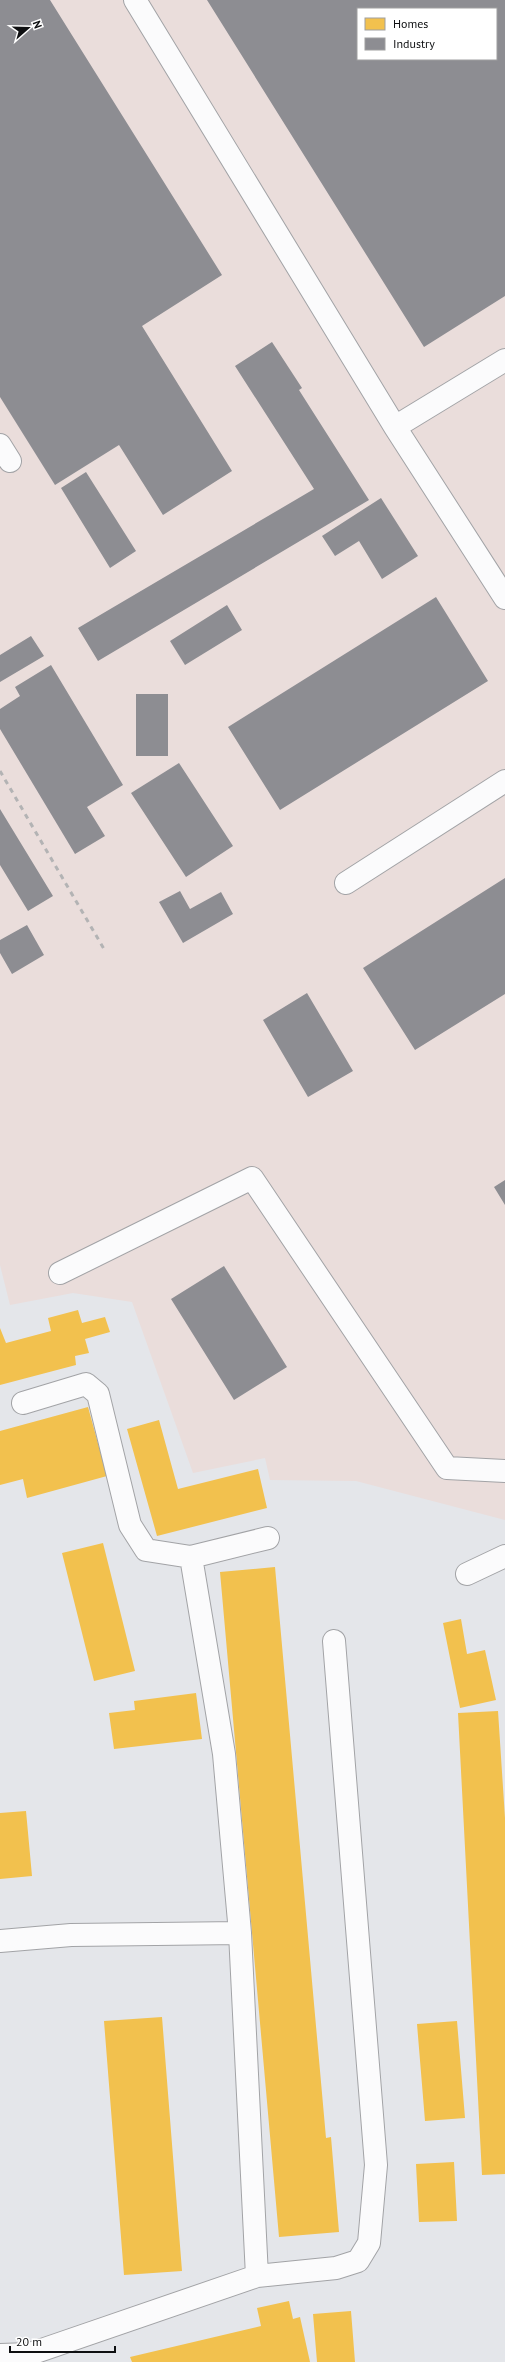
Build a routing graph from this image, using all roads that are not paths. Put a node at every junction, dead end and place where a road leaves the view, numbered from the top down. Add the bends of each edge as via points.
1 (135, 0) edge
2 (505, 360) edge
3 (395, 427) junction
4 (505, 598) edge
5 (505, 782) edge
6 (346, 883) dead end
7 (60, 1273) dead end
8 (23, 1403) dead end
9 (505, 1471) edge
10 (268, 1538) dead end
11 (505, 1556) edge
12 (191, 1557) junction
13 (467, 1574) dead end
14 (334, 1641) dead end
15 (240, 1933) junction
16 (0, 1941) edge
17 (256, 2276) junction
18 (0, 2355) edge
19 (31, 2358) edge

1 - 3 lane
2 - 3 lane
3 - 4 lane
5 - 6 lane
7 - 9 lane via 252,1178 447,1468
8 - 12 lane via 86,1384 98,1394 130,1525 146,1550
10 - 12 lane
11 - 13 lane
12 - 15 lane via 224,1754
14 - 17 lane via 376,2165 369,2243 358,2261 336,2268
15 - 16 lane via 71,1935
15 - 17 lane
17 - 19 lane
18 - 19 lane

